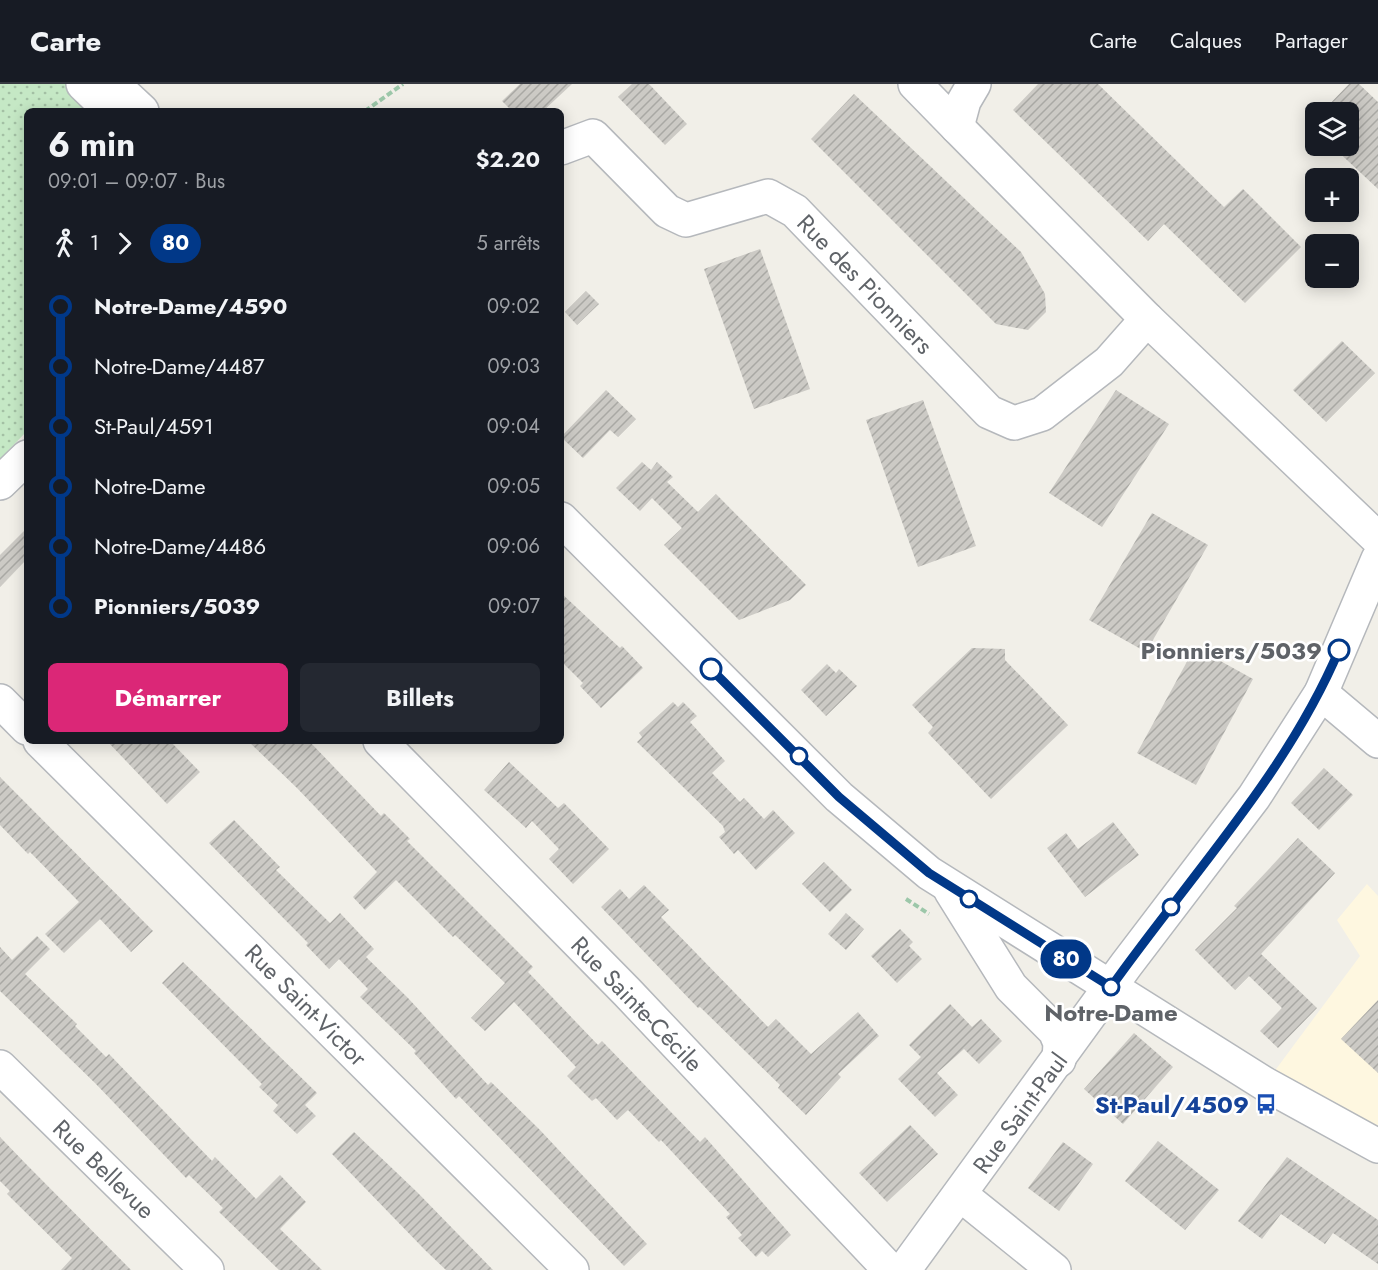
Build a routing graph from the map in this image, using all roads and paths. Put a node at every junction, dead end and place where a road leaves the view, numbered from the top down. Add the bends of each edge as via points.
1 (83, 84) edge
2 (113, 84) edge
3 (403, 84) edge
4 (915, 84) edge
5 (974, 84) edge
6 (108, 108) edge
7 (139, 108) edge
8 (369, 108) edge
9 (957, 128) junction
10 (564, 147) edge
11 (1147, 319) junction
12 (24, 460) edge
13 (0, 483) edge
14 (564, 522) edge
15 (1378, 539) edge
16 (1378, 559) edge
17 (1321, 693) junction
18 (0, 701) edge
19 (24, 725) edge
20 (1378, 741) edge
21 (43, 744) edge
22 (383, 744) edge
23 (948, 886) junction
24 (906, 900) dead end
25 (929, 914) dead end
26 (1111, 987) junction
27 (1059, 1060) junction
28 (0, 1067) edge
29 (1378, 1146) edge
30 (961, 1195) junction
31 (207, 1270) edge
32 (572, 1270) edge
33 (890, 1270) edge
34 (904, 1270) edge
35 (1054, 1270) edge

1 - 6 street
2 - 7 street
3 - 8 path
4 - 9 street
5 - 9 street via 964,101
9 - 11 street
10 - 11 street, Rue des Pionniers via 593,136 667,210 686,220 768,196 795,210 989,412 1014,423 1042,414 1100,369
11 - 15 street
12 - 13 street
14 - 23 street via 839,797
16 - 17 street, Rue Saint-Paul
17 - 20 street
17 - 26 street, Rue Saint-Paul via 1254,797
18 - 19 street
21 - 32 street, Rue Saint-Victor
22 - 33 street, Rue Sainte-Cécile via 635,1000
23 - 26 street
23 - 27 street via 1011,987 1055,1031 1060,1043
24 - 25 path
26 - 27 street, Rue Saint-Paul
26 - 29 street via 1265,1084
27 - 30 street, Rue Saint-Paul
28 - 31 street, Rue Bellevue
30 - 34 street, Rue Saint-Paul
30 - 35 street

